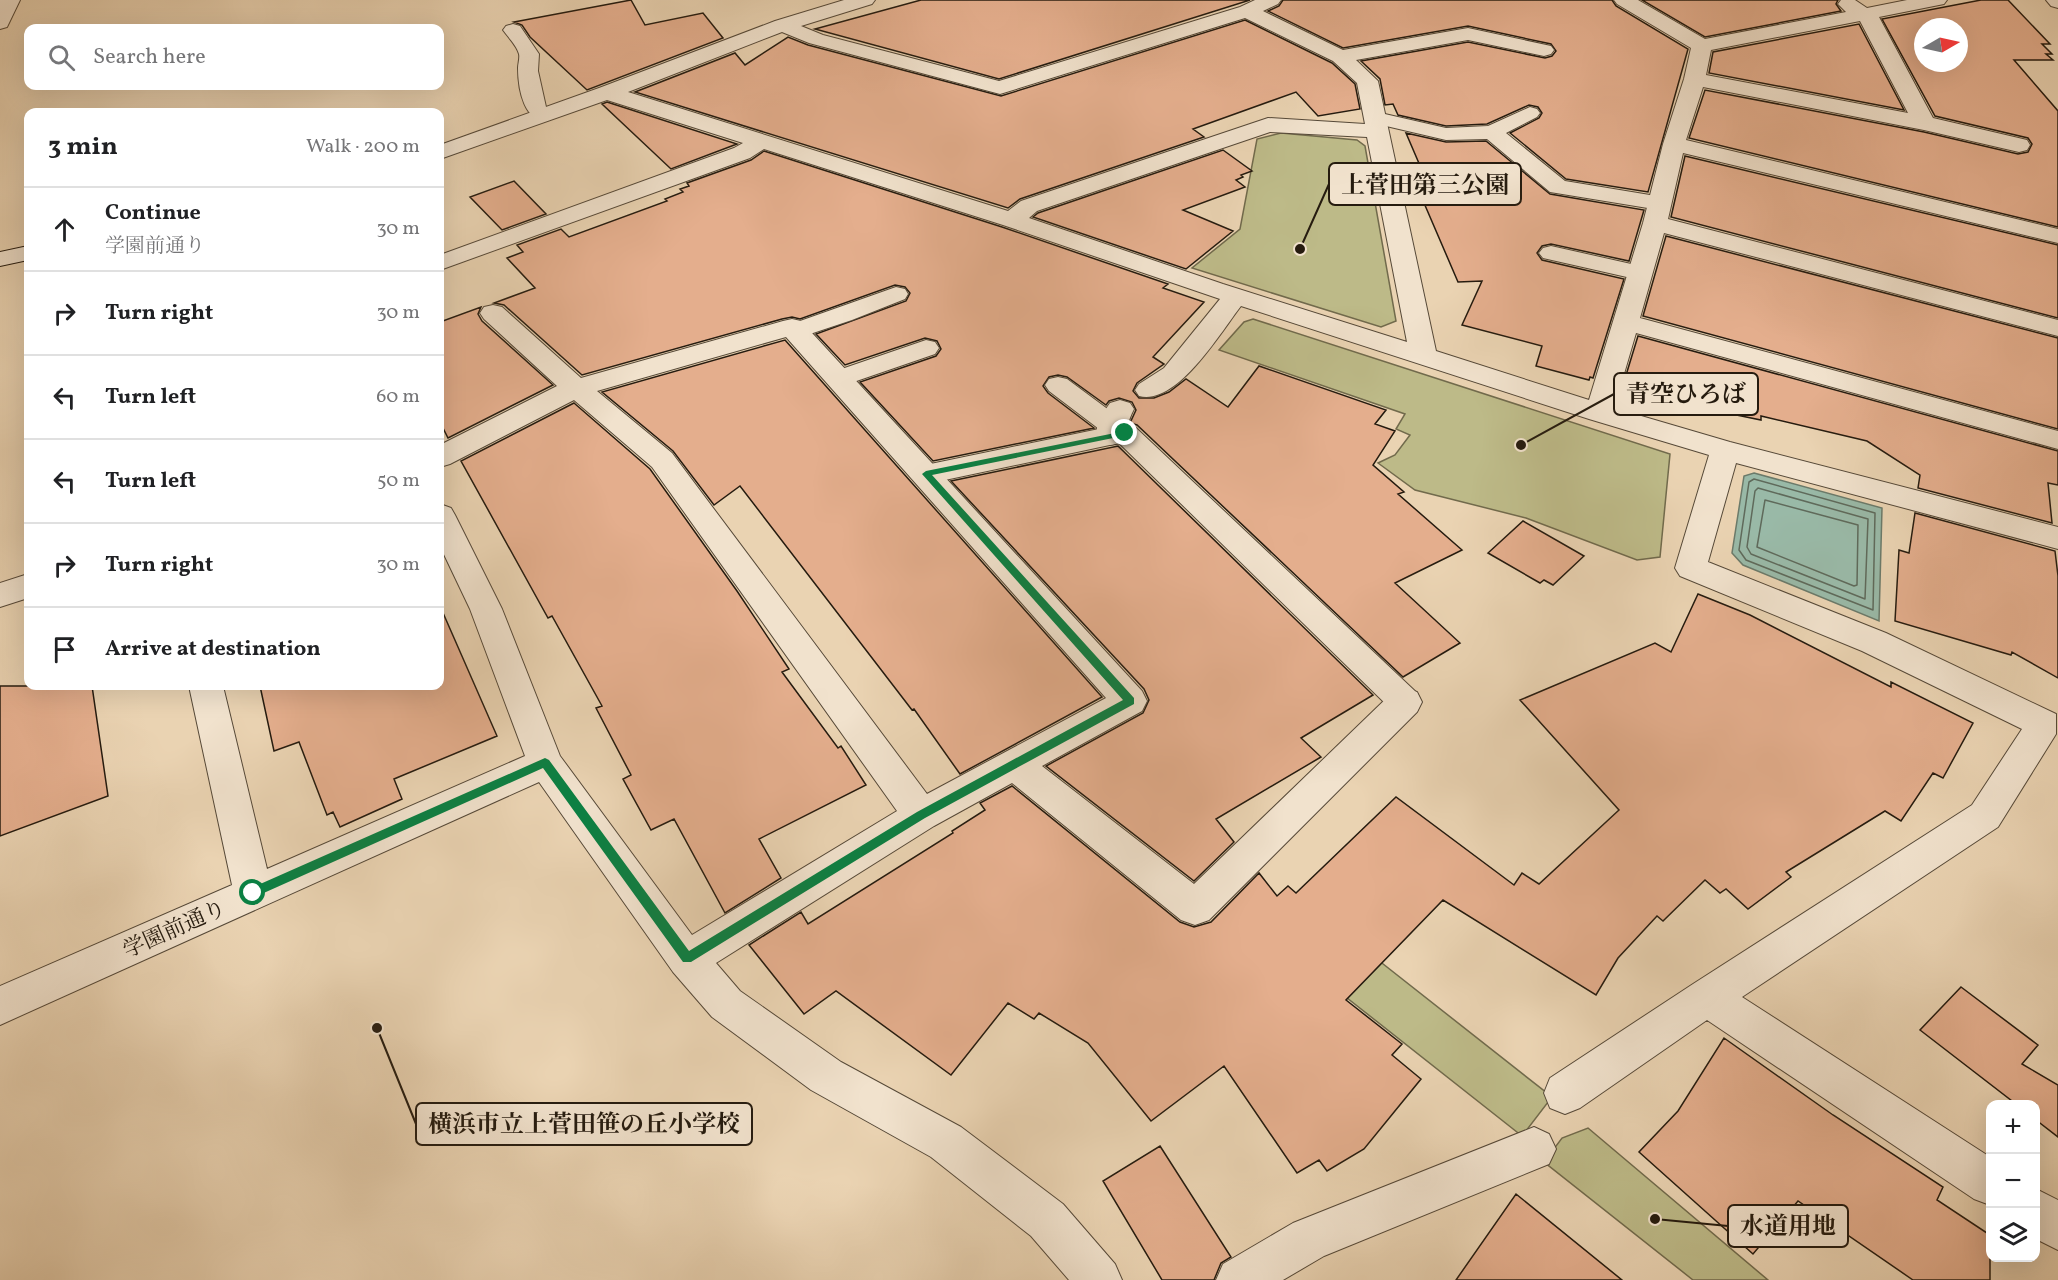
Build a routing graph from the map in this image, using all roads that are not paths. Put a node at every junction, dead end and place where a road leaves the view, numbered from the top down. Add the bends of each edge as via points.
1 (10, 0) edge
2 (865, 0) edge
3 (1271, 0) edge
4 (1624, 0) edge
5 (1841, 0) edge
6 (1937, 0) edge
7 (1247, 11) junction
8 (1864, 14) junction
9 (0, 23) edge
10 (782, 24) junction
11 (513, 30) dead end
12 (1702, 46) junction
13 (1544, 50) dead end
14 (1340, 57) junction
15 (1695, 79) junction
16 (607, 93) junction
17 (1530, 113) dead end
18 (543, 115) junction
19 (1924, 123) junction
20 (1376, 124) junction
21 (1492, 132) junction
22 (760, 142) junction
23 (1674, 144) junction
24 (2019, 145) dead end
25 (444, 151) edge
26 (1658, 213) junction
27 (1012, 220) junction
28 (2058, 236) edge
29 (1551, 253) dead end
30 (24, 254) edge
31 (0, 259) edge
32 (444, 262) edge
33 (1640, 273) junction
34 (896, 294) dead end
35 (1236, 296) junction
36 (493, 313) dead end
37 (1625, 322) junction
38 (2058, 328) edge
39 (795, 331) junction
40 (926, 348) dead end
41 (1423, 356) junction
42 (839, 379) junction
43 (1058, 385) dead end
44 (576, 388) junction
45 (1149, 390) dead end
46 (1599, 413) junction
47 (1113, 423) junction
48 (2058, 440) edge
49 (1725, 450) junction
50 (444, 455) edge
51 (926, 474) junction
52 (444, 523) edge
53 (2058, 538) edge
54 (24, 587) edge
55 (0, 595) edge
56 (207, 690) edge
57 (1405, 702) joint
58 (2051, 727) edge
59 (545, 763) junction
60 (1015, 765) junction
61 (921, 815) junction
62 (253, 893) junction
63 (687, 959) junction
64 (1707, 997) junction
65 (0, 1006) edge
66 (1565, 1093) dead end
67 (1534, 1149) dead end
68 (1986, 1180) edge
69 (2040, 1215) edge
70 (2058, 1227) edge
71 (1099, 1280) edge
72 (1239, 1280) edge

1 - 9 street
2 - 10 street
3 - 7 street
4 - 12 street
5 - 8 street
6 - 8 street
7 - 10 street via 1000,88 816,39
7 - 14 street
8 - 12 street
8 - 19 street
10 - 16 street
11 - 18 lane via 529,54 528,71 536,109
12 - 15 street
13 - 14 street via 1468,34
14 - 20 street via 1367,81
15 - 19 street
15 - 23 street
16 - 18 street
16 - 22 street
17 - 21 lane
18 - 25 street
19 - 24 street
20 - 21 lane via 1446,134
20 - 27 street via 1268,125 1029,206
20 - 41 street
21 - 26 lane via 1558,187
22 - 27 street
22 - 32 street via 742,153
23 - 26 street
23 - 28 street
26 - 33 street
26 - 38 street
27 - 35 street
29 - 33 lane
30 - 31 street
33 - 37 street
34 - 39 lane
35 - 41 street
35 - 45 street via 1174,374
36 - 44 street
37 - 46 street
37 - 48 street
39 - 42 street
39 - 44 street via 792,327
40 - 42 lane
41 - 46 street
42 - 51 street
43 - 47 lane
44 - 50 street
44 - 61 street via 662,460
46 - 49 street
47 - 51 lane
47 - 57 lane
49 - 53 street
49 - 58 street via 1691,568 1874,642
51 - 60 street via 1130,701
52 - 59 street via 486,609
54 - 55 street
56 - 62 street
57 - 60 street via 1195,908
58 - 64 street via 1985,816
59 - 62 street, 学園前通り
59 - 63 street
60 - 61 street
61 - 63 street
62 - 65 street, 学園前通り
63 - 71 street via 726,1004 826,1076 946,1142 1047,1220
64 - 66 street
64 - 68 street
67 - 72 street via 1309,1239
69 - 70 street

